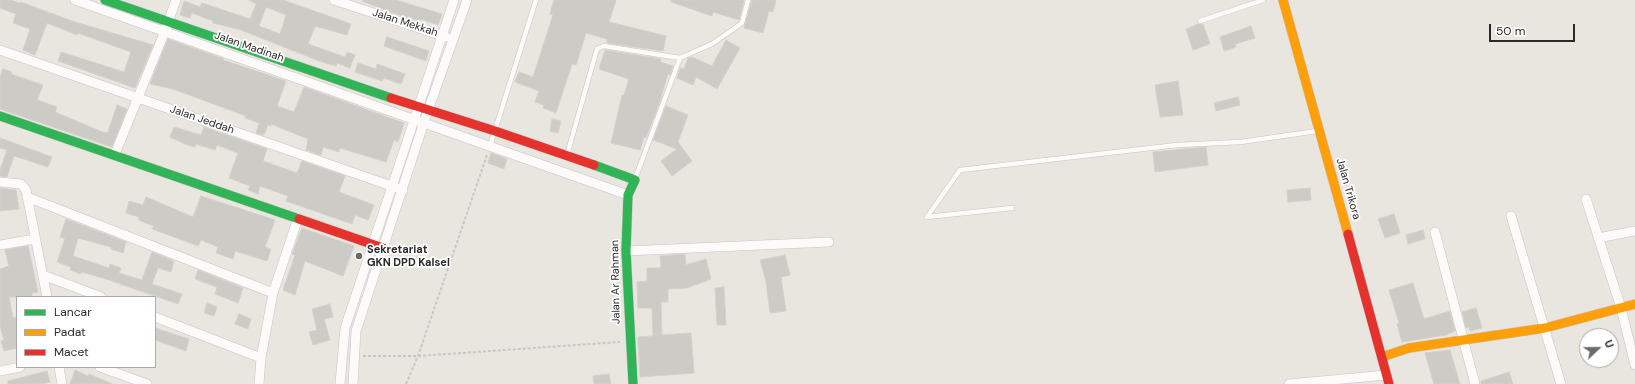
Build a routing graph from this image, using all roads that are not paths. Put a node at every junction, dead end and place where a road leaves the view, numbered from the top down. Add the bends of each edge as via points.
1 (75, 0) edge
2 (105, 0) edge
3 (176, 0) edge
4 (334, 0) edge
5 (454, 0) edge
6 (467, 0) edge
7 (536, 0) edge
8 (748, 0) edge
9 (1263, 0) edge
10 (1282, 0) edge
11 (169, 20) junction
12 (1200, 21) dead end
13 (166, 31) junction
14 (442, 35) junction
15 (454, 39) junction
16 (0, 50) edge
17 (680, 58) junction
18 (139, 98) junction
19 (418, 106) junction
20 (429, 111) junction
21 (0, 116) edge
22 (414, 118) junction
23 (424, 122) junction
24 (495, 131) junction
25 (1319, 131) junction
26 (490, 146) junction
27 (536, 146) junction
28 (115, 154) junction
29 (566, 156) junction
30 (533, 161) junction
31 (635, 180) junction
32 (0, 182) edge
33 (392, 186) junction
34 (403, 190) junction
35 (628, 195) junction
36 (27, 198) junction
37 (1586, 198) dead end
38 (1012, 208) dead end
39 (1510, 216) dead end
40 (298, 218) junction
41 (1635, 231) edge
42 (1435, 232) dead end
43 (1598, 238) junction
44 (35, 239) junction
45 (829, 242) dead end
46 (372, 244) junction
47 (0, 245) edge
48 (383, 248) junction
49 (626, 251) junction
50 (43, 275) junction
51 (273, 293) junction
52 (47, 296) edge
53 (98, 296) edge
54 (1635, 304) edge
55 (1621, 308) junction
56 (156, 317) edge
57 (1545, 328) junction
58 (1465, 340) junction
59 (1382, 357) junction
60 (261, 358) junction
61 (1635, 365) edge
62 (16, 368) edge
63 (59, 368) edge
64 (103, 368) edge
65 (0, 371) edge
66 (1387, 380) edge
67 (62, 384) edge
68 (148, 384) edge
69 (259, 384) edge
70 (340, 384) edge
71 (353, 384) edge
72 (633, 384) edge
73 (1288, 384) edge
74 (1475, 384) edge
75 (1560, 384) edge

1 - 13 street, Jalan Madinah
2 - 11 street, Jalan Madinah
3 - 11 street
4 - 14 street, Jalan Mekkah
5 - 14 street
6 - 15 street
7 - 24 lane
8 - 17 lane via 742,23 712,44
9 - 12 lane
10 - 25 street, Jalan Trikora
11 - 13 street
11 - 19 street, Jalan Madinah
13 - 18 street
13 - 22 street, Jalan Madinah
14 - 15 street, Jalan Mekkah
14 - 19 street
15 - 20 street
16 - 18 street, Jalan Jeddah
17 - 29 lane via 604,46 597,49
17 - 31 lane
18 - 28 street
18 - 33 street, Jalan Jeddah
19 - 20 street, Jalan Madinah
19 - 22 street
20 - 23 street
20 - 24 street, Jalan Madinah
21 - 28 street
22 - 23 street, Jalan Madinah
22 - 33 street
23 - 26 street, Jalan Madinah
23 - 34 street
24 - 26 lane
24 - 27 street, Jalan Madinah
25 - 38 lane via 1241,142 1177,145 960,170 927,217
25 - 59 street, Jalan Trikora
26 - 30 street, Jalan Madinah
27 - 29 street, Jalan Madinah
27 - 30 street
28 - 40 street
29 - 31 street, Jalan Madinah
30 - 35 street, Jalan Madinah
31 - 35 street, Jalan Ar Rahman
32 - 36 street via 21,184 26,190
33 - 34 street, Jalan Jeddah
33 - 46 street
34 - 48 street
35 - 49 street, Jalan Ar Rahman
36 - 44 street
36 - 51 street
37 - 43 street
39 - 57 street
40 - 46 street
40 - 51 street
41 - 43 street
42 - 58 street
43 - 55 street
44 - 47 street
44 - 50 street
45 - 49 street
46 - 48 street
46 - 70 street via 345,328
48 - 71 street via 356,331
49 - 72 street, Jalan Ar Rahman
50 - 52 street
50 - 53 street
51 - 60 street
54 - 55 street
55 - 57 street
55 - 61 street
56 - 60 street
57 - 58 street
57 - 75 street
58 - 59 street via 1409,348
58 - 74 street
59 - 66 street, Jalan Trikora
60 - 69 street
62 - 65 street
63 - 67 street
64 - 68 street
66 - 73 street

